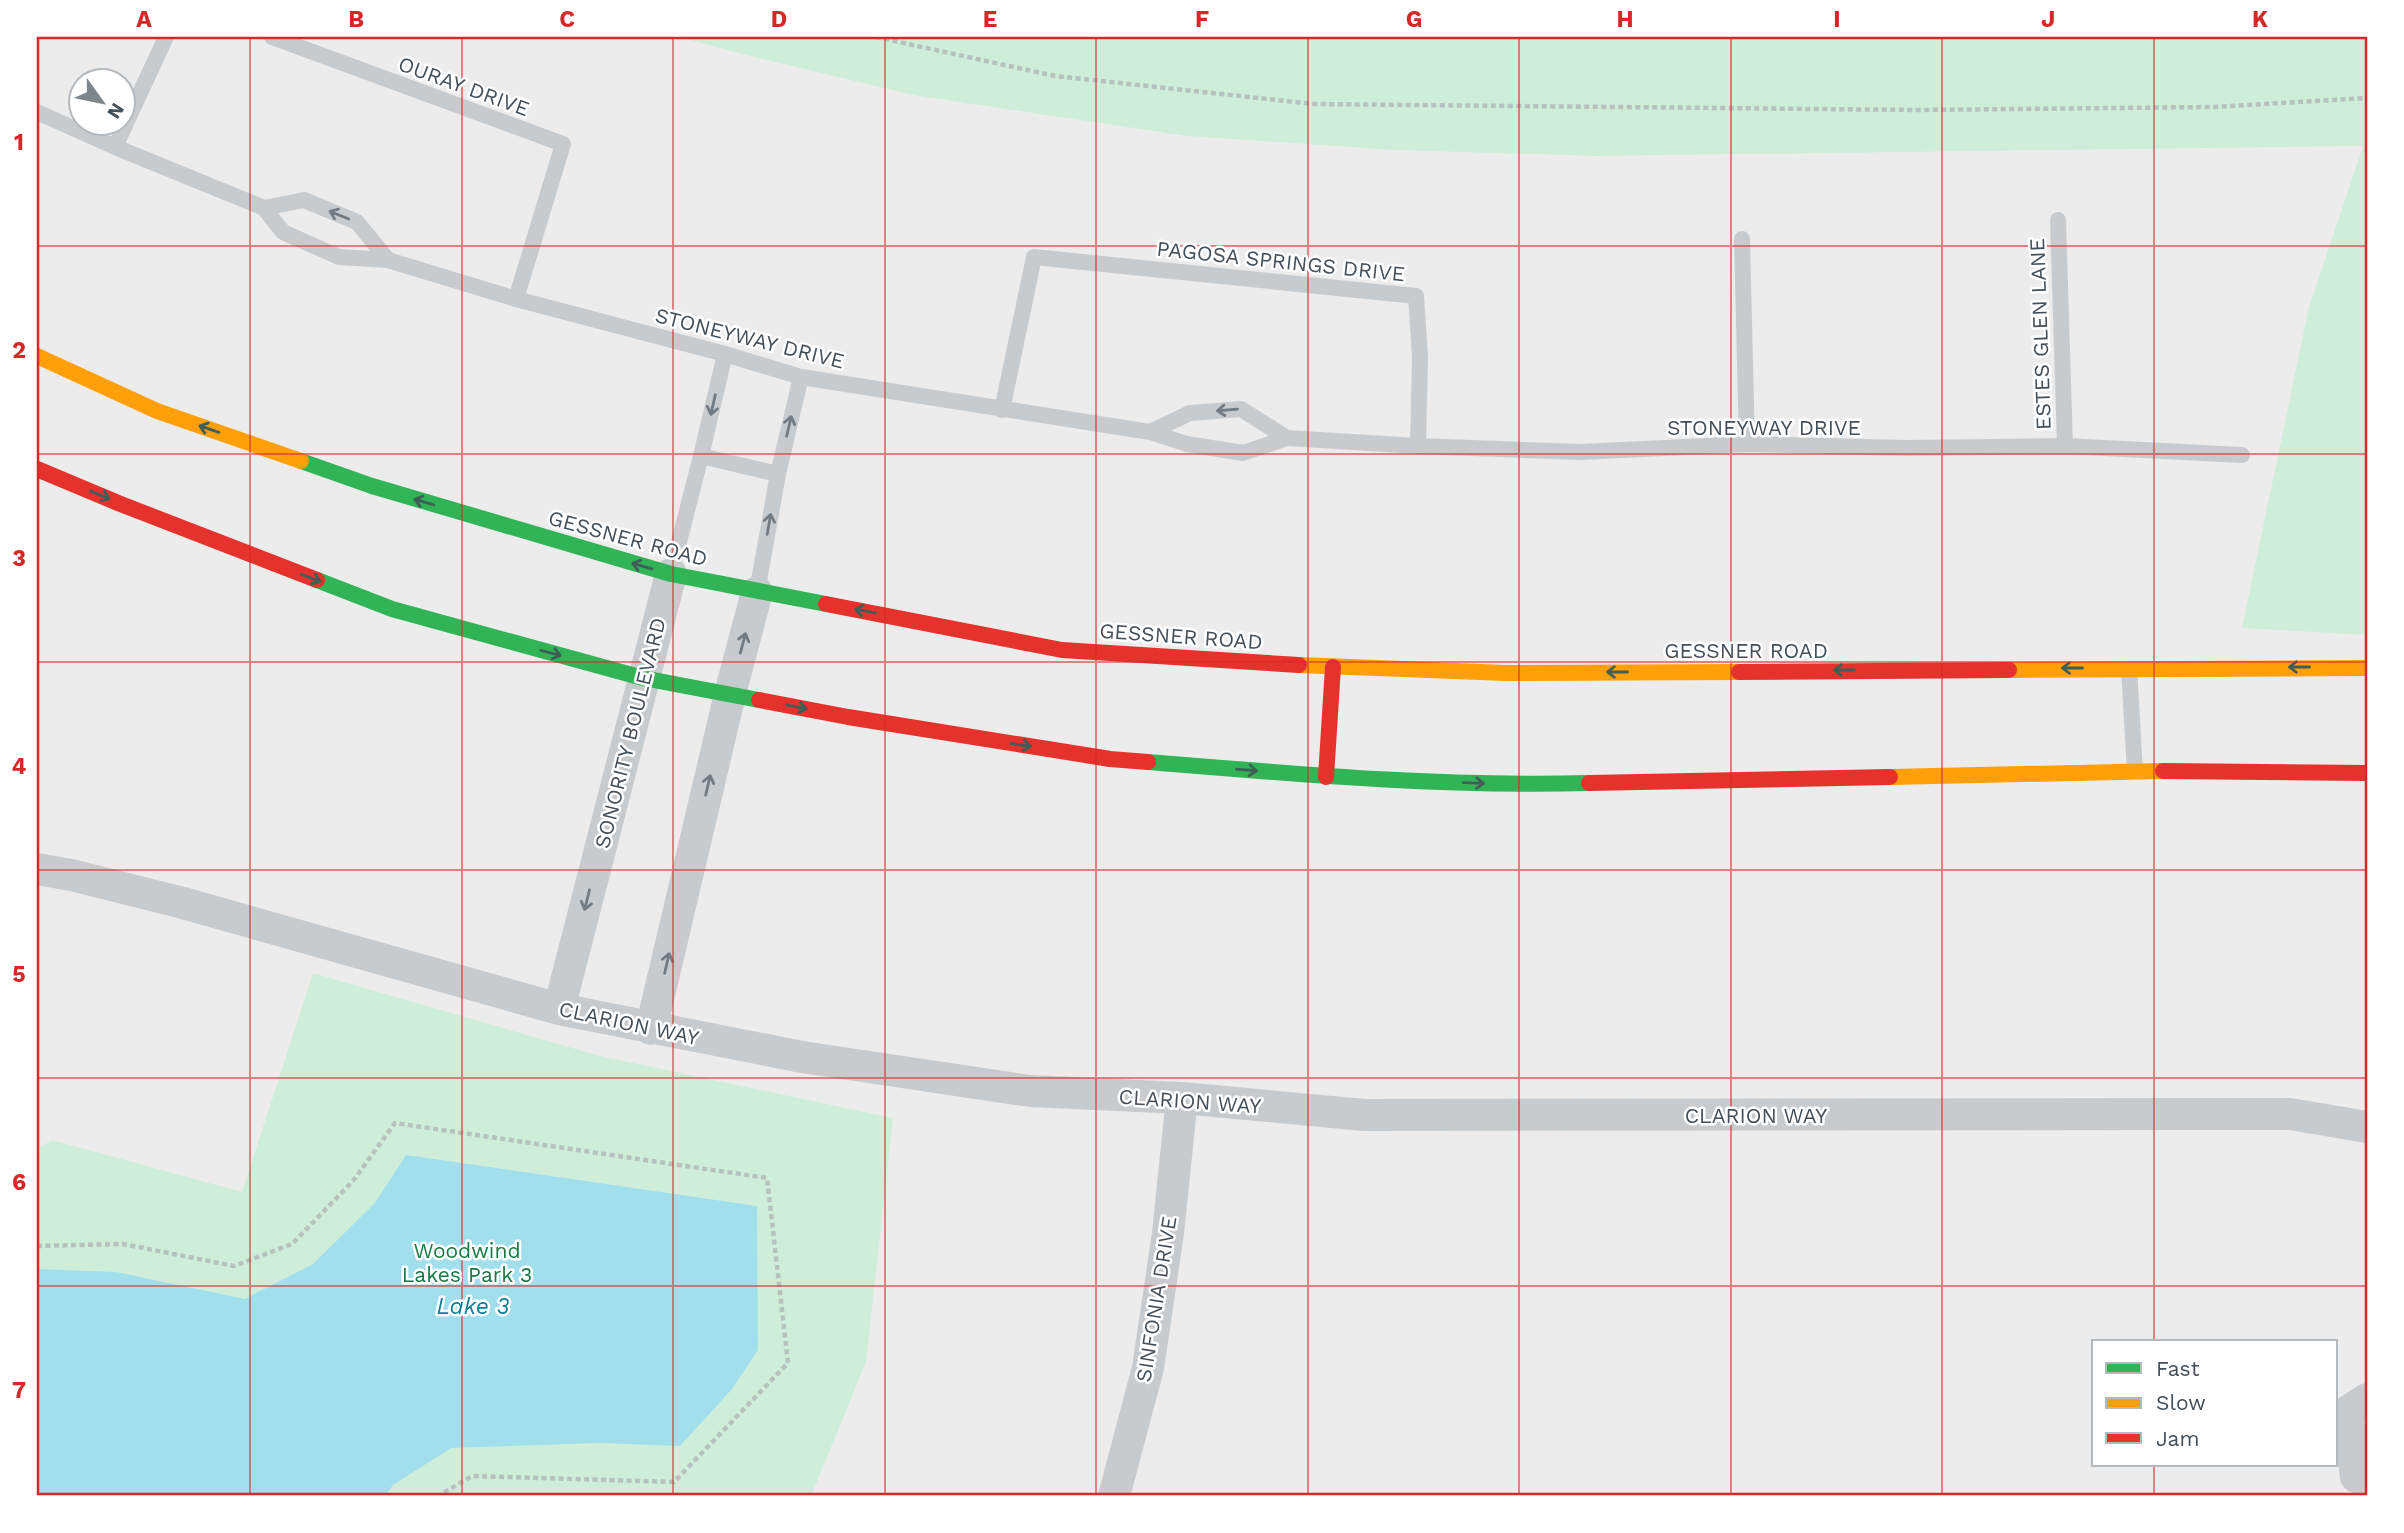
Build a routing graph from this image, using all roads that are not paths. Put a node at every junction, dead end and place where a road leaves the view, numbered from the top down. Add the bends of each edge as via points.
1 (166, 37) edge
2 (272, 37) edge
3 (37, 112) edge
4 (115, 147) junction
5 (264, 208) junction
6 (2058, 220) dead end
7 (1742, 239) dead end
8 (388, 260) junction
9 (516, 299) junction
10 (725, 354) junction
11 (37, 356) edge
12 (801, 377) junction
13 (1002, 410) junction
14 (1150, 432) junction
15 (1287, 438) junction
16 (1747, 444) junction
17 (1418, 446) junction
18 (2065, 446) junction
19 (2242, 455) dead end
20 (701, 456) junction
21 (37, 469) edge
22 (778, 474) junction
23 (671, 574) junction
24 (757, 592) junction
25 (1333, 667) junction
26 (2129, 668) junction
27 (2367, 668) edge
28 (643, 678) junction
29 (730, 694) junction
30 (2135, 771) junction
31 (2367, 773) edge
32 (1326, 777) junction
33 (37, 869) edge
34 (559, 1009) junction
35 (651, 1029) junction
36 (1182, 1098) junction
37 (2367, 1127) edge
38 (2367, 1399) edge
39 (2367, 1479) edge
40 (1114, 1496) edge

1 - 4 lane
2 - 9 lane, OURAY DRIVE via 563,144
3 - 4 lane, STONEYWAY DRIVE
4 - 5 lane, STONEYWAY DRIVE
5 - 8 lane, STONEYWAY DRIVE via 284,232 339,257
8 -> 5 lane via 357,222 304,201
6 - 18 lane, ESTES GLEN LANE
7 - 16 lane
8 - 9 lane, STONEYWAY DRIVE
9 - 10 lane, STONEYWAY DRIVE
10 - 12 lane, STONEYWAY DRIVE
10 -> 20 lane, SONORITY BOULEVARD
23 -> 11 main road, GESSNER ROAD via 372,486 157,411
12 - 13 lane, STONEYWAY DRIVE
22 -> 12 lane
13 - 14 lane, STONEYWAY DRIVE
13 - 17 lane, PAGOSA SPRINGS DRIVE via 1034,257 1416,296
14 - 15 lane, STONEYWAY DRIVE via 1187,444 1243,453
15 -> 14 lane, STONEYWAY DRIVE via 1241,409 1191,413
15 - 17 lane, STONEYWAY DRIVE
16 - 17 lane, STONEYWAY DRIVE via 1581,452
16 - 18 lane, STONEYWAY DRIVE
18 - 19 lane, STONEYWAY DRIVE
20 - 22 lane
20 - 23 lane, SONORITY BOULEVARD
21 -> 28 main road via 392,609
24 -> 22 lane
23 - 24 main road, GESSNER ROAD
23 - 28 street, SONORITY BOULEVARD
25 -> 24 main road, GESSNER ROAD via 1062,650
29 -> 24 street
26 -> 25 main road, GESSNER ROAD via 1506,673
25 - 32 main road
27 -> 26 main road, GESSNER ROAD
26 - 30 lane
28 - 29 main road
28 -> 34 street, SONORITY BOULEVARD
29 -> 32 main road via 1110,759
35 -> 29 street
30 - 31 main road
32 -> 30 main road via 1520,785
33 - 34 street, CLARION WAY via 183,903
34 - 35 street, CLARION WAY
35 - 36 street, CLARION WAY via 1030,1091
36 - 37 street, CLARION WAY via 1364,1115 2290,1114
36 - 40 street, SINFONIA DRIVE via 1148,1368
38 - 39 street via 2347,1412 2356,1477

